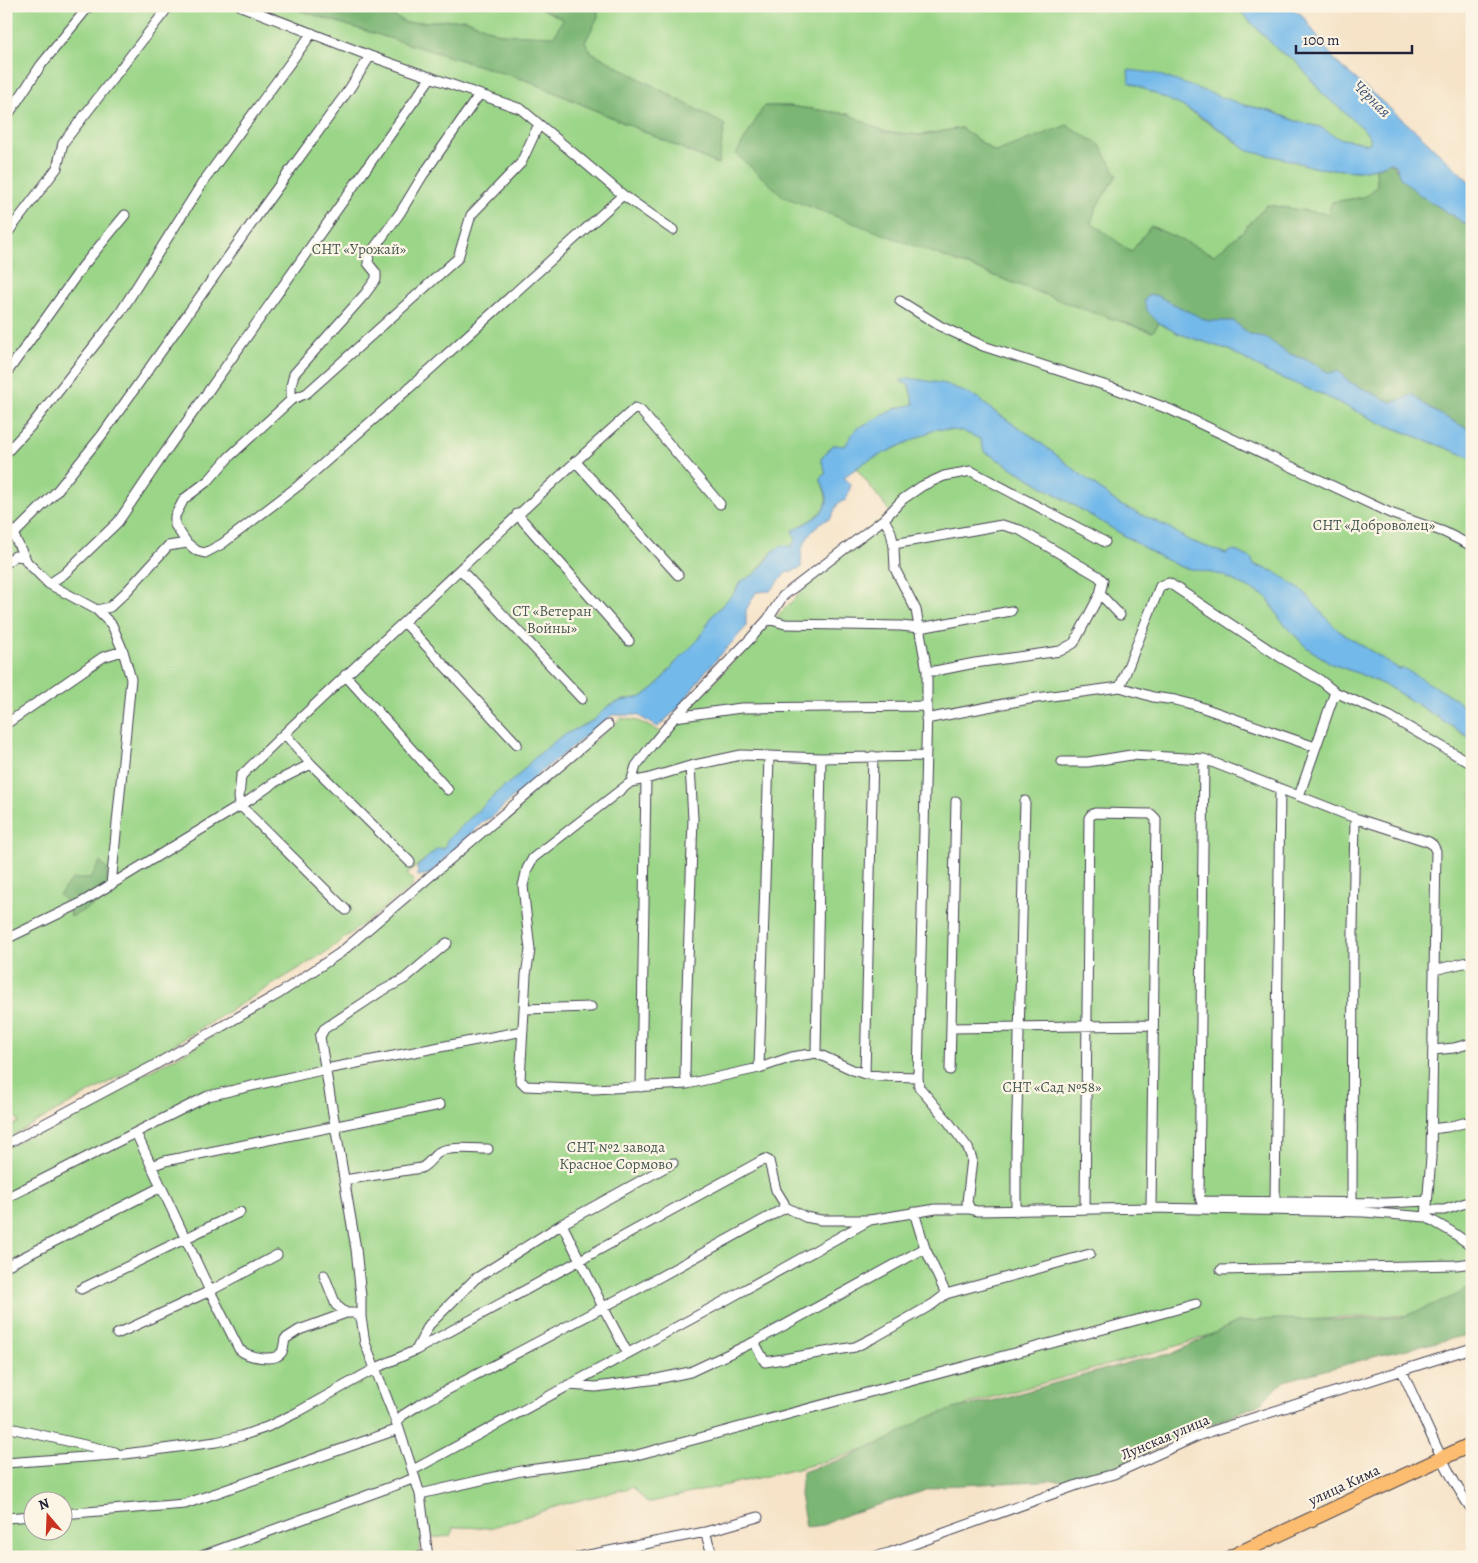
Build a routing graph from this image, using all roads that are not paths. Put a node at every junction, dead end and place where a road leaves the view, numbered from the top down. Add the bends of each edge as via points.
1 (89, 6) edge
2 (169, 6) edge
3 (241, 6) edge
4 (312, 33) junction
5 (370, 56) junction
6 (431, 77) junction
7 (479, 95) junction
8 (6, 118) edge
9 (539, 124) junction
10 (623, 195) junction
11 (125, 215) dead end
12 (673, 230) dead end
13 (6, 235) edge
14 (900, 301) dead end
15 (6, 374) edge
16 (291, 400) junction
17 (6, 453) edge
18 (575, 461) junction
19 (720, 504) dead end
20 (517, 514) junction
21 (884, 518) junction
22 (6, 520) edge
23 (14, 534) junction
24 (1105, 542) dead end
25 (187, 543) junction
26 (894, 544) junction
27 (1472, 546) edge
28 (25, 557) junction
29 (6, 563) edge
30 (460, 569) junction
31 (678, 575) dead end
32 (49, 584) junction
33 (1100, 594) junction
34 (97, 610) junction
35 (1011, 611) dead end
36 (1120, 615) dead end
37 (768, 619) junction
38 (404, 622) junction
39 (920, 628) junction
40 (630, 642) dead end
41 (123, 651) junction
42 (926, 670) junction
43 (345, 675) junction
44 (1120, 687) junction
45 (1335, 692) junction
46 (582, 700) dead end
47 (927, 706) junction
48 (675, 717) junction
49 (926, 719) junction
50 (6, 724) edge
51 (608, 725) dead end
52 (285, 734) junction
53 (517, 744) dead end
54 (1315, 747) junction
55 (873, 756) junction
56 (925, 756) junction
57 (768, 757) junction
58 (821, 758) junction
59 (1204, 760) junction
60 (1062, 762) dead end
61 (310, 764) junction
62 (1472, 764) edge
63 (690, 766) junction
64 (646, 779) junction
65 (631, 782) junction
66 (1280, 789) junction
67 (448, 790) dead end
68 (1299, 796) junction
69 (956, 800) dead end
70 (1025, 801) dead end
71 (240, 805) junction
72 (1355, 818) junction
73 (410, 862) dead end
74 (111, 885) junction
75 (346, 910) dead end
76 (6, 939) edge
77 (448, 943) dead end
78 (1472, 961) edge
79 (1434, 970) junction
80 (591, 1007) dead end
81 (524, 1010) junction
82 (1153, 1025) junction
83 (1087, 1026) junction
84 (1019, 1027) junction
85 (951, 1028) junction
86 (522, 1031) junction
87 (1472, 1043) edge
88 (1433, 1050) junction
89 (816, 1053) junction
90 (760, 1068) junction
91 (326, 1069) junction
92 (950, 1070) dead end
93 (865, 1074) junction
94 (918, 1076) junction
95 (687, 1084) junction
96 (641, 1087) junction
97 (440, 1105) dead end
98 (1472, 1121) edge
99 (336, 1126) junction
100 (1431, 1129) junction
101 (136, 1133) junction
102 (6, 1144) edge
103 (488, 1150) dead end
104 (673, 1163) dead end
105 (152, 1166) junction
106 (344, 1180) junction
107 (161, 1187) junction
108 (6, 1198) edge
109 (1472, 1201) edge
110 (1275, 1202) junction
111 (1352, 1202) junction
112 (784, 1206) junction
113 (1151, 1208) junction
114 (970, 1209) junction
115 (1084, 1209) junction
116 (1427, 1210) junction
117 (1016, 1211) junction
118 (240, 1212) dead end
119 (914, 1212) junction
120 (870, 1220) junction
121 (562, 1224) junction
122 (186, 1239) junction
123 (1472, 1246) edge
124 (925, 1248) junction
125 (1090, 1254) dead end
126 (277, 1256) dead end
127 (580, 1259) junction
128 (1472, 1264) edge
129 (6, 1266) edge
130 (1221, 1270) dead end
131 (324, 1275) dead end
132 (80, 1289) dead end
133 (210, 1291) junction
134 (946, 1294) junction
135 (1196, 1304) dead end
136 (603, 1307) junction
137 (346, 1312) junction
138 (361, 1318) junction
139 (117, 1334) dead end
140 (754, 1342) junction
141 (1472, 1348) edge
142 (416, 1350) junction
143 (628, 1352) junction
144 (376, 1368) junction
145 (1402, 1371) junction
146 (568, 1385) junction
147 (397, 1426) junction
148 (6, 1427) edge
149 (1472, 1444) edge
150 (125, 1454) junction
151 (1442, 1458) junction
152 (6, 1463) edge
153 (414, 1474) junction
154 (420, 1494) junction
155 (1472, 1510) edge
156 (72, 1513) edge
157 (22, 1517) edge
158 (6, 1518) edge
159 (758, 1518) dead end
160 (705, 1532) junction
161 (428, 1556) edge
162 (199, 1557) edge
163 (415, 1557) edge
164 (579, 1557) edge
165 (713, 1557) edge
166 (872, 1557) edge
167 (1231, 1557) edge

1 - 8 street via 41,65
2 - 13 street via 63,143 57,168
3 - 4 street
4 - 5 street
4 - 17 street via 203,182 120,313
5 - 6 street
5 - 23 street via 102,435 56,492
6 - 7 street
6 - 32 street via 118,522 64,574
7 - 9 street via 521,109
7 - 16 street via 369,256 368,263 376,273 376,279 294,374
9 - 10 street
9 - 16 street via 521,163 471,215 458,258 307,393
10 - 12 street
10 - 25 street via 298,486 222,544 205,553
11 - 15 street via 83,266
14 - 27 street via 940,326 983,346 1171,410 1390,513 1444,532
16 - 25 street via 209,480 184,499 175,516 176,525
18 - 19 street via 635,408 642,411
18 - 20 street
18 - 31 street
20 - 30 street
20 - 40 street
21 - 24 street via 922,486 944,476 971,471
21 - 26 street
21 - 37 street via 783,596
22 - 23 street
23 - 28 street
25 - 34 street via 168,546 127,592 110,607
26 - 33 street via 1002,525 1020,530 1098,576 1102,581
26 - 39 street via 896,569 916,610
28 - 29 street via 15,556
28 - 32 street
30 - 38 street
30 - 46 street
32 - 34 street
33 - 36 street
33 - 42 street via 1074,643 1060,650
34 - 41 street via 112,625
35 - 39 street
37 - 39 street via 785,624
37 - 48 street
38 - 43 street
38 - 53 street
39 - 42 street
41 - 50 street via 103,657
41 - 74 street via 131,679
42 - 47 street
43 - 52 street
43 - 67 street
44 - 45 street via 1160,586 1169,583
44 - 49 street via 1029,698
44 - 54 street via 1194,705
45 - 54 street
45 - 62 street via 1389,716
47 - 48 street via 741,708
47 - 49 street
48 - 65 street via 636,766
49 - 56 street
51 - 102 street via 340,953 280,993 195,1042
52 - 61 street
52 - 71 street via 241,776
54 - 68 street
55 - 56 street
55 - 58 street
55 - 93 street
56 - 94 street
57 - 58 street
57 - 63 street via 741,756
57 - 90 street
58 - 89 street
59 - 60 street via 1131,755 1088,762
59 - 66 street
59 - 110 street via 1199,1193 1204,1202
61 - 71 street
61 - 73 street
63 - 64 street
63 - 95 street
64 - 65 street
64 - 96 street
65 - 81 street via 533,858 527,869 523,886 530,950
66 - 68 street
66 - 110 street
68 - 72 street
69 - 85 street
70 - 84 street
71 - 74 street
71 - 75 street
72 - 79 street via 1433,845 1436,851
72 - 111 street
74 - 76 street
77 - 91 street via 404,979 324,1029 320,1037
78 - 79 street
79 - 88 street
80 - 81 street
81 - 86 street
82 - 83 street
82 - 83 street via 1156,819 1152,814 1096,813 1089,818
82 - 113 street
83 - 84 street
83 - 115 street
84 - 85 street
84 - 117 street
85 - 92 street
86 - 91 street
86 - 96 street via 520,1080 526,1086 594,1090
87 - 88 street
88 - 100 street
89 - 90 street
89 - 93 street
90 - 95 street
91 - 99 street
91 - 101 street via 208,1096
93 - 94 street
94 - 114 street via 919,1088 968,1148 972,1160 967,1202
95 - 96 street
97 - 99 street
98 - 100 street
99 - 105 street
99 - 106 street
100 - 116 street
101 - 105 street
101 - 108 street
103 - 106 street via 450,1149 441,1151 421,1168
104 - 121 street
105 - 107 street
106 - 138 street via 356,1249
107 - 122 street
107 - 129 street
109 - 116 street via 1444,1210
110 - 111 street
111 - 116 street
112 - 120 street via 804,1217 821,1220
112 - 127 street via 770,1164 765,1159
112 - 136 street
113 - 115 street
113 - 116 street
114 - 117 street
114 - 119 street
115 - 117 street
116 - 123 street
118 - 122 street
119 - 120 street
119 - 124 street
120 - 143 street
121 - 127 street
121 - 142 street via 475,1279 429,1326
122 - 132 street
122 - 133 street
124 - 134 street
124 - 140 street
125 - 134 street
126 - 133 street
127 - 136 street
127 - 142 street
128 - 130 street
131 - 137 street via 336,1305
133 - 137 street via 239,1349 244,1354 263,1358 277,1356 285,1340 299,1330
133 - 139 street
134 - 140 street via 883,1333 855,1346 766,1362
135 - 154 street via 633,1456 521,1471
136 - 143 street
136 - 147 street via 419,1405 403,1415
137 - 138 street
138 - 144 street via 365,1343
140 - 146 street via 690,1372 596,1387
141 - 145 street, Лунская улица
142 - 144 street
143 - 146 street
144 - 147 street
144 - 150 street via 296,1413 241,1436
145 - 151 street
145 - 166 street, Лунская улица via 1200,1436 1114,1474
146 - 153 street
147 - 153 street
147 - 156 street via 185,1504
148 - 150 street
149 - 151 main road, улица Кима
150 - 152 street
151 - 155 street
151 - 167 main road, улица Кима
153 - 154 street
153 - 162 street
154 - 161 street
157 - 158 street
159 - 160 street
160 - 164 street
160 - 165 street
161 - 163 street

